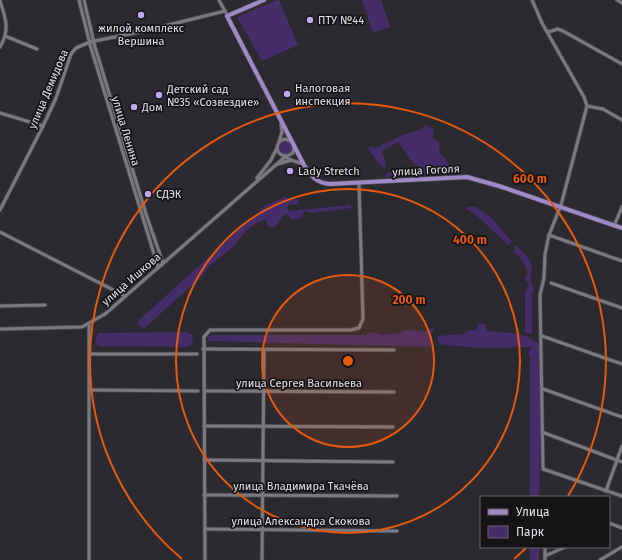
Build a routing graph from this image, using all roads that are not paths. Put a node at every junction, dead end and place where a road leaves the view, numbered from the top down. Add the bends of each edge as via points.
1 (79, 0) edge
2 (84, 0) edge
3 (219, 0) edge
4 (264, 0) edge
5 (617, 0) edge
6 (0, 1) edge
7 (533, 1) edge
8 (622, 3) edge
9 (225, 12) junction
10 (228, 16) junction
11 (548, 32) junction
12 (5, 36) junction
13 (94, 41) junction
14 (90, 42) junction
15 (0, 47) edge
16 (37, 49) dead end
17 (622, 64) edge
18 (587, 106) junction
19 (0, 113) edge
20 (280, 118) junction
21 (622, 120) edge
22 (43, 126) junction
23 (279, 142) junction
24 (294, 144) junction
25 (277, 148) junction
26 (285, 157) junction
27 (291, 160) junction
28 (276, 165) junction
29 (304, 165) junction
30 (359, 183) junction
31 (251, 185) junction
32 (560, 207) junction
33 (622, 207) edge
34 (0, 210) edge
35 (614, 226) junction
36 (622, 228) edge
37 (0, 232) edge
38 (549, 235) junction
39 (622, 261) edge
40 (163, 263) junction
41 (158, 267) junction
42 (551, 283) dead end
43 (125, 296) junction
44 (45, 305) dead end
45 (0, 306) edge
46 (622, 308) edge
47 (89, 325) junction
48 (0, 329) edge
49 (542, 336) junction
50 (203, 349) junction
51 (264, 350) junction
52 (394, 350) dead end
53 (90, 354) junction
54 (197, 354) dead end
55 (622, 364) edge
56 (543, 389) junction
57 (90, 390) junction
58 (198, 391) dead end
59 (204, 392) junction
60 (264, 392) junction
61 (394, 392) dead end
62 (622, 417) edge
63 (204, 426) junction
64 (263, 426) junction
65 (393, 427) dead end
66 (542, 432) junction
67 (622, 446) edge
68 (204, 460) junction
69 (617, 460) junction
70 (263, 461) junction
71 (393, 462) dead end
72 (622, 462) edge
73 (606, 491) junction
74 (204, 495) junction
75 (263, 495) junction
76 (397, 496) dead end
77 (622, 496) edge
78 (610, 523) edge
79 (622, 528) edge
80 (205, 529) junction
81 (263, 529) junction
82 (397, 530) dead end
83 (622, 547) edge
84 (562, 548) edge
85 (545, 558) edge
86 (89, 560) edge
87 (205, 560) edge
88 (262, 560) edge
89 (600, 560) edge

1 - 14 street, улица Ленина
2 - 13 street, улица Ленина
3 - 9 street
4 - 10 main road
5 - 8 street
6 - 12 street via 7,24
7 - 11 street
9 - 10 street
9 - 13 street, улица Демидова
10 - 20 main road
11 - 17 street via 558,29 563,31
11 - 18 street
12 - 15 street
12 - 16 street
13 - 14 street, улица Демидова
13 - 40 street, улица Ленина
14 - 22 street, улица Демидова via 78,46 71,54
14 - 41 street, улица Ленина
18 - 21 street via 603,109
18 - 32 street
19 - 22 street
20 - 23 street via 282,132
20 - 24 main road
22 - 34 street, улица Демидова
23 - 24 street via 285,139
23 - 25 street
24 - 26 street via 293,153
24 - 29 main road, улица Гоголя
25 - 26 street via 278,153
25 - 31 street, улица Ишкова via 264,170
26 - 27 street, улица Гоголя
26 - 28 street, улица Ишкова
27 - 28 street
27 - 29 street, улица Гоголя
28 - 31 street, улица Ишкова
29 - 30 main road, улица Гоголя via 312,177 321,183
30 - 32 main road, улица Гоголя via 466,177
30 - 50 street via 363,319 361,326 351,330 210,330 204,337
31 - 40 street, улица Ишкова
32 - 35 main road, улица Гоголя
32 - 38 street
33 - 35 street
35 - 36 main road, улица Гоголя
37 - 43 street
38 - 39 street
38 - 49 street via 540,294
40 - 41 street, улица Ишкова
41 - 43 street, улица Ишкова
42 - 46 street
43 - 47 street, улица Ишкова
44 - 45 street
47 - 48 street, улица Ишкова via 67,328
47 - 53 street
49 - 55 street
49 - 56 street
50 - 51 street
50 - 59 street
51 - 52 street
51 - 60 street
53 - 54 street
53 - 57 street
56 - 62 street
56 - 66 street
57 - 58 street
57 - 86 street
59 - 60 street, улица Сергея Васильева
59 - 63 street
60 - 61 street, улица Сергея Васильева
60 - 64 street
63 - 64 street
63 - 68 street
64 - 65 street
64 - 70 street
66 - 69 street
66 - 73 street via 543,469
67 - 69 street
68 - 70 street
68 - 74 street
69 - 72 street
69 - 73 street
70 - 71 street
70 - 75 street
73 - 77 street
74 - 75 street, улица Владимира Ткачёва
74 - 80 street
75 - 76 street, улица Владимира Ткачёва
75 - 81 street
78 - 79 street
80 - 81 street, улица Александра Скокова
80 - 87 street
81 - 82 street, улица Александра Скокова
81 - 88 street
83 - 89 street
84 - 85 street

